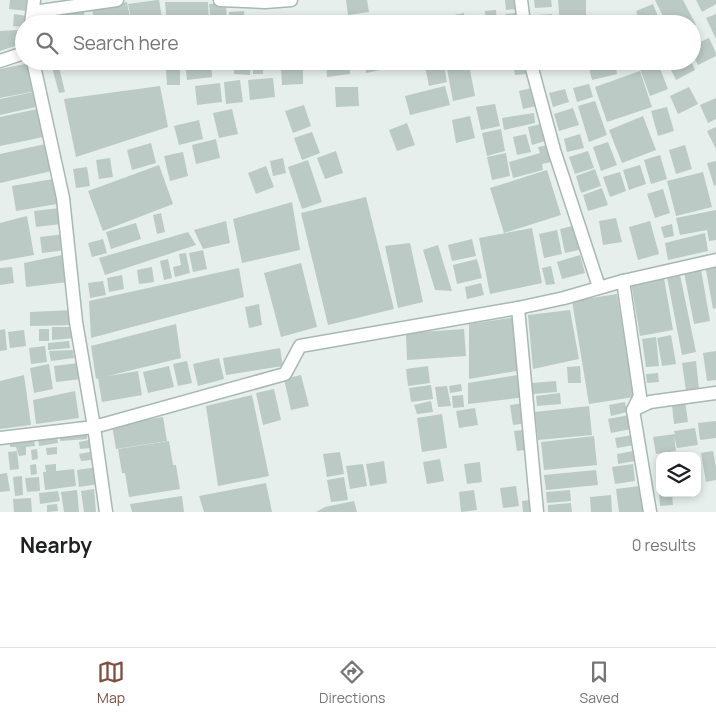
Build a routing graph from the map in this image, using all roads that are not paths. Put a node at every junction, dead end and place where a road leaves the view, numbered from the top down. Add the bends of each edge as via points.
1 (117, 0) edge
2 (220, 0) edge
3 (291, 0) edge
4 (521, 0) edge
5 (33, 12) edge
6 (523, 15) edge
7 (15, 56) edge
8 (0, 61) edge
9 (34, 70) edge
10 (532, 70) edge
11 (716, 260) edge
12 (623, 281) junction
13 (599, 288) junction
14 (518, 308) junction
15 (716, 393) edge
16 (633, 410) junction
17 (94, 427) junction
18 (0, 438) edge
19 (106, 512) edge
20 (538, 512) edge
21 (650, 512) edge

1 - 5 street
2 - 3 street
4 - 6 street
7 - 8 street
9 - 17 street via 63,198 76,322
10 - 13 street via 554,150
11 - 12 street
12 - 13 street
12 - 16 street via 640,396
13 - 14 street
14 - 17 street via 300,346 285,374
14 - 20 street
15 - 16 street via 650,402
16 - 21 street
17 - 18 street
17 - 19 street

